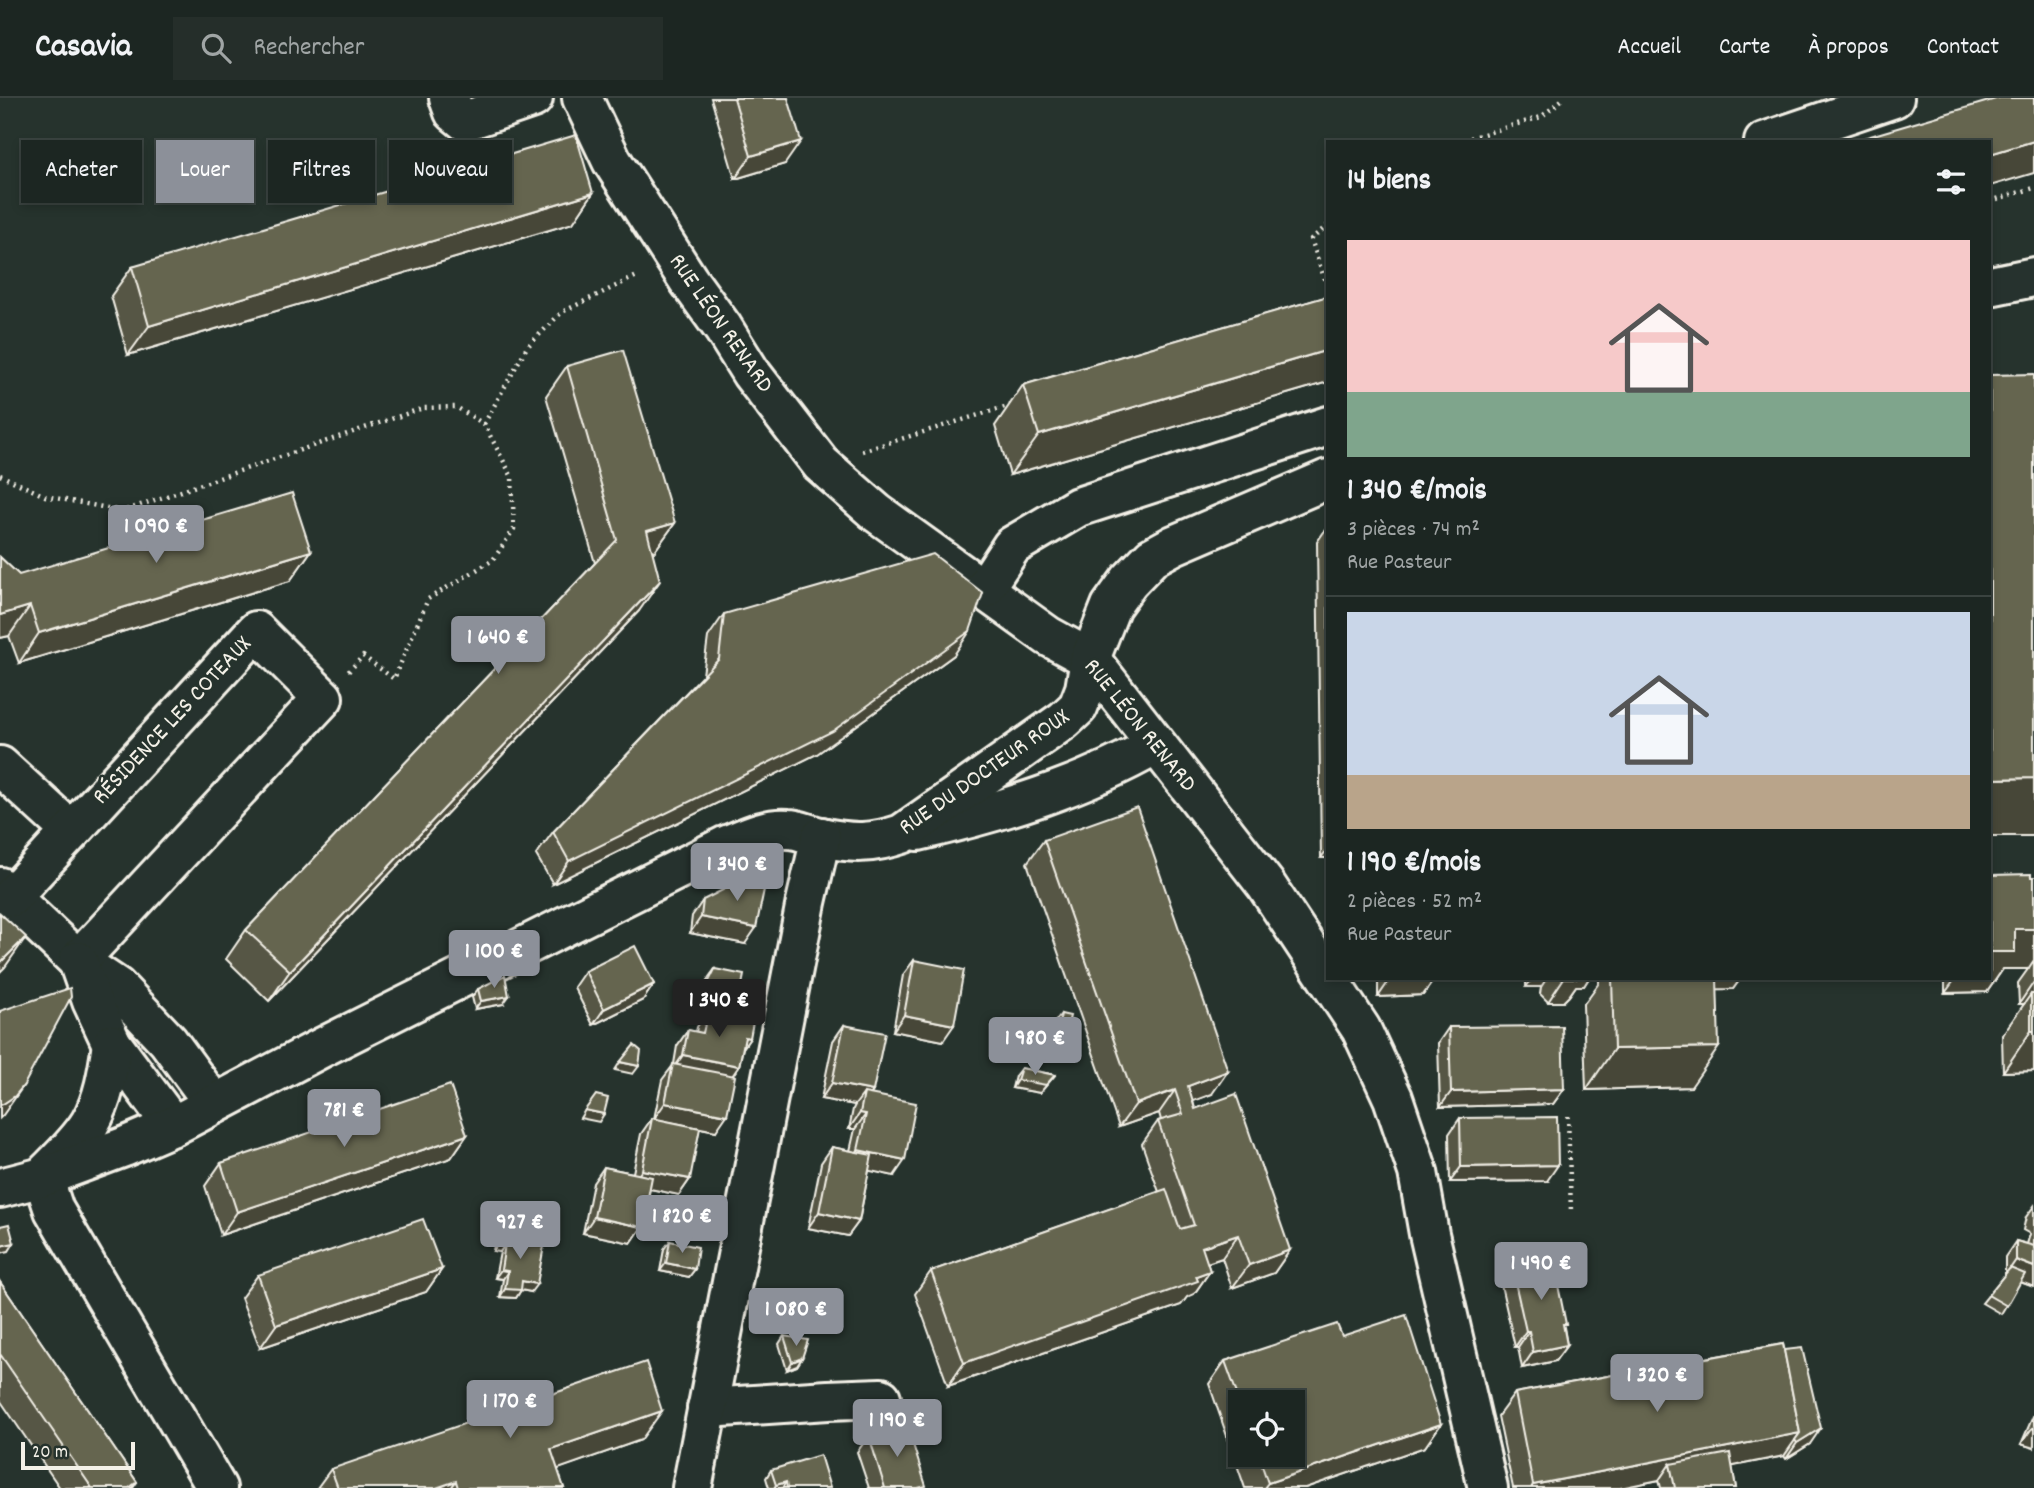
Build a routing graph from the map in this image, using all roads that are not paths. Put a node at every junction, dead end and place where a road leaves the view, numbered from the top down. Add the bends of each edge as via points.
1 (449, 98) edge
2 (533, 98) edge
3 (582, 98) edge
4 (1894, 98) edge
5 (1823, 110) edge
6 (1768, 140) edge
7 (2034, 277) edge
8 (1991, 286) edge
9 (1326, 427) edge
10 (1326, 480) edge
11 (984, 589) junction
12 (1090, 659) junction
13 (1156, 746) junction
14 (0, 766) edge
15 (71, 831) junction
16 (902, 834) junction
17 (821, 837) junction
18 (5, 892) edge
19 (78, 961) junction
20 (1326, 976) edge
21 (1329, 980) edge
22 (112, 1044) junction
23 (215, 1104) junction
24 (173, 1126) junction
25 (43, 1177) junction
26 (0, 1188) edge
27 (881, 1398) dead end
28 (708, 1408) junction
29 (217, 1488) edge
30 (692, 1488) edge
31 (1488, 1488) edge

1 - 2 street via 454,112 465,121
3 - 11 street, RUE LÉON RENARD via 612,161 688,281 821,464 877,513
4 - 5 street
5 - 6 street
7 - 8 street
9 - 11 street via 1078,507 1012,546
10 - 12 street, RUE DU DOCTEUR ROUX via 1152,557 1111,606
11 - 12 street, RUE LÉON RENARD via 1048,636
12 - 13 street, RUE LÉON RENARD
12 - 16 street, RUE DU DOCTEUR ROUX via 1078,707
13 - 16 street via 1109,770 1034,798 975,818
13 - 20 street, RUE LÉON RENARD via 1266,885
14 - 15 street
15 - 18 street, RÉSIDENCE LES COTEAUX
15 - 19 street, RÉSIDENCE LES COTEAUX via 256,631 323,698
16 - 17 street, RUE DU DOCTEUR ROUX via 880,842 857,843
17 - 23 street, RUE DU DOCTEUR ROUX via 789,828 763,831 725,846
17 - 28 street
18 - 19 street
19 - 22 street
19 - 23 street via 117,987 168,1041
21 - 31 street, RUE LÉON RENARD via 1361,1029 1393,1098 1419,1172
22 - 24 street
22 - 25 street via 106,1085 90,1123
23 - 24 street, RUE DU DOCTEUR ROUX
24 - 25 street, RUE DU DOCTEUR ROUX
25 - 26 street, RUE DU DOCTEUR ROUX
25 - 29 street via 54,1210
27 - 28 street
28 - 30 street

